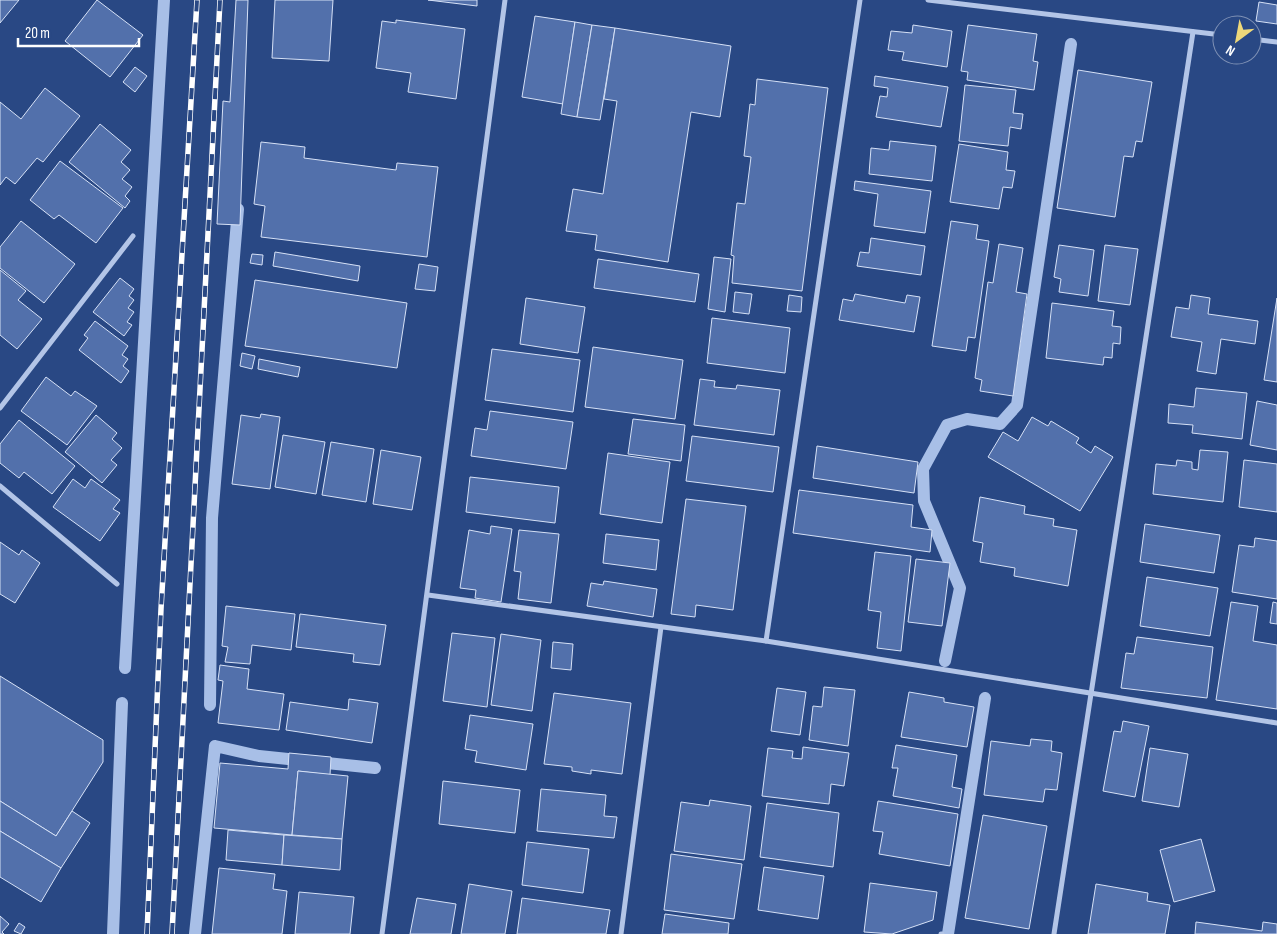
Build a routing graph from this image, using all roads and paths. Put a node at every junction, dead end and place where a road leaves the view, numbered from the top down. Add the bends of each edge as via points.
1 (505, 0) edge
2 (860, 0) edge
3 (928, 0) edge
4 (1193, 32) junction
5 (1212, 34) edge
6 (1262, 40) edge
7 (1277, 42) edge
8 (132, 236) dead end
9 (0, 408) edge
10 (0, 486) edge
11 (118, 584) dead end
12 (428, 595) junction
13 (661, 627) junction
14 (766, 641) junction
15 (1090, 692) junction
16 (1277, 723) edge
17 (382, 934) edge
18 (621, 934) edge
19 (1054, 934) edge

1 - 12 street
2 - 14 street
3 - 4 street
4 - 5 street
4 - 15 street
6 - 7 street
8 - 9 street
10 - 11 street
12 - 13 street
12 - 17 street
13 - 14 street
13 - 18 street
14 - 15 street
15 - 16 street
15 - 19 street

